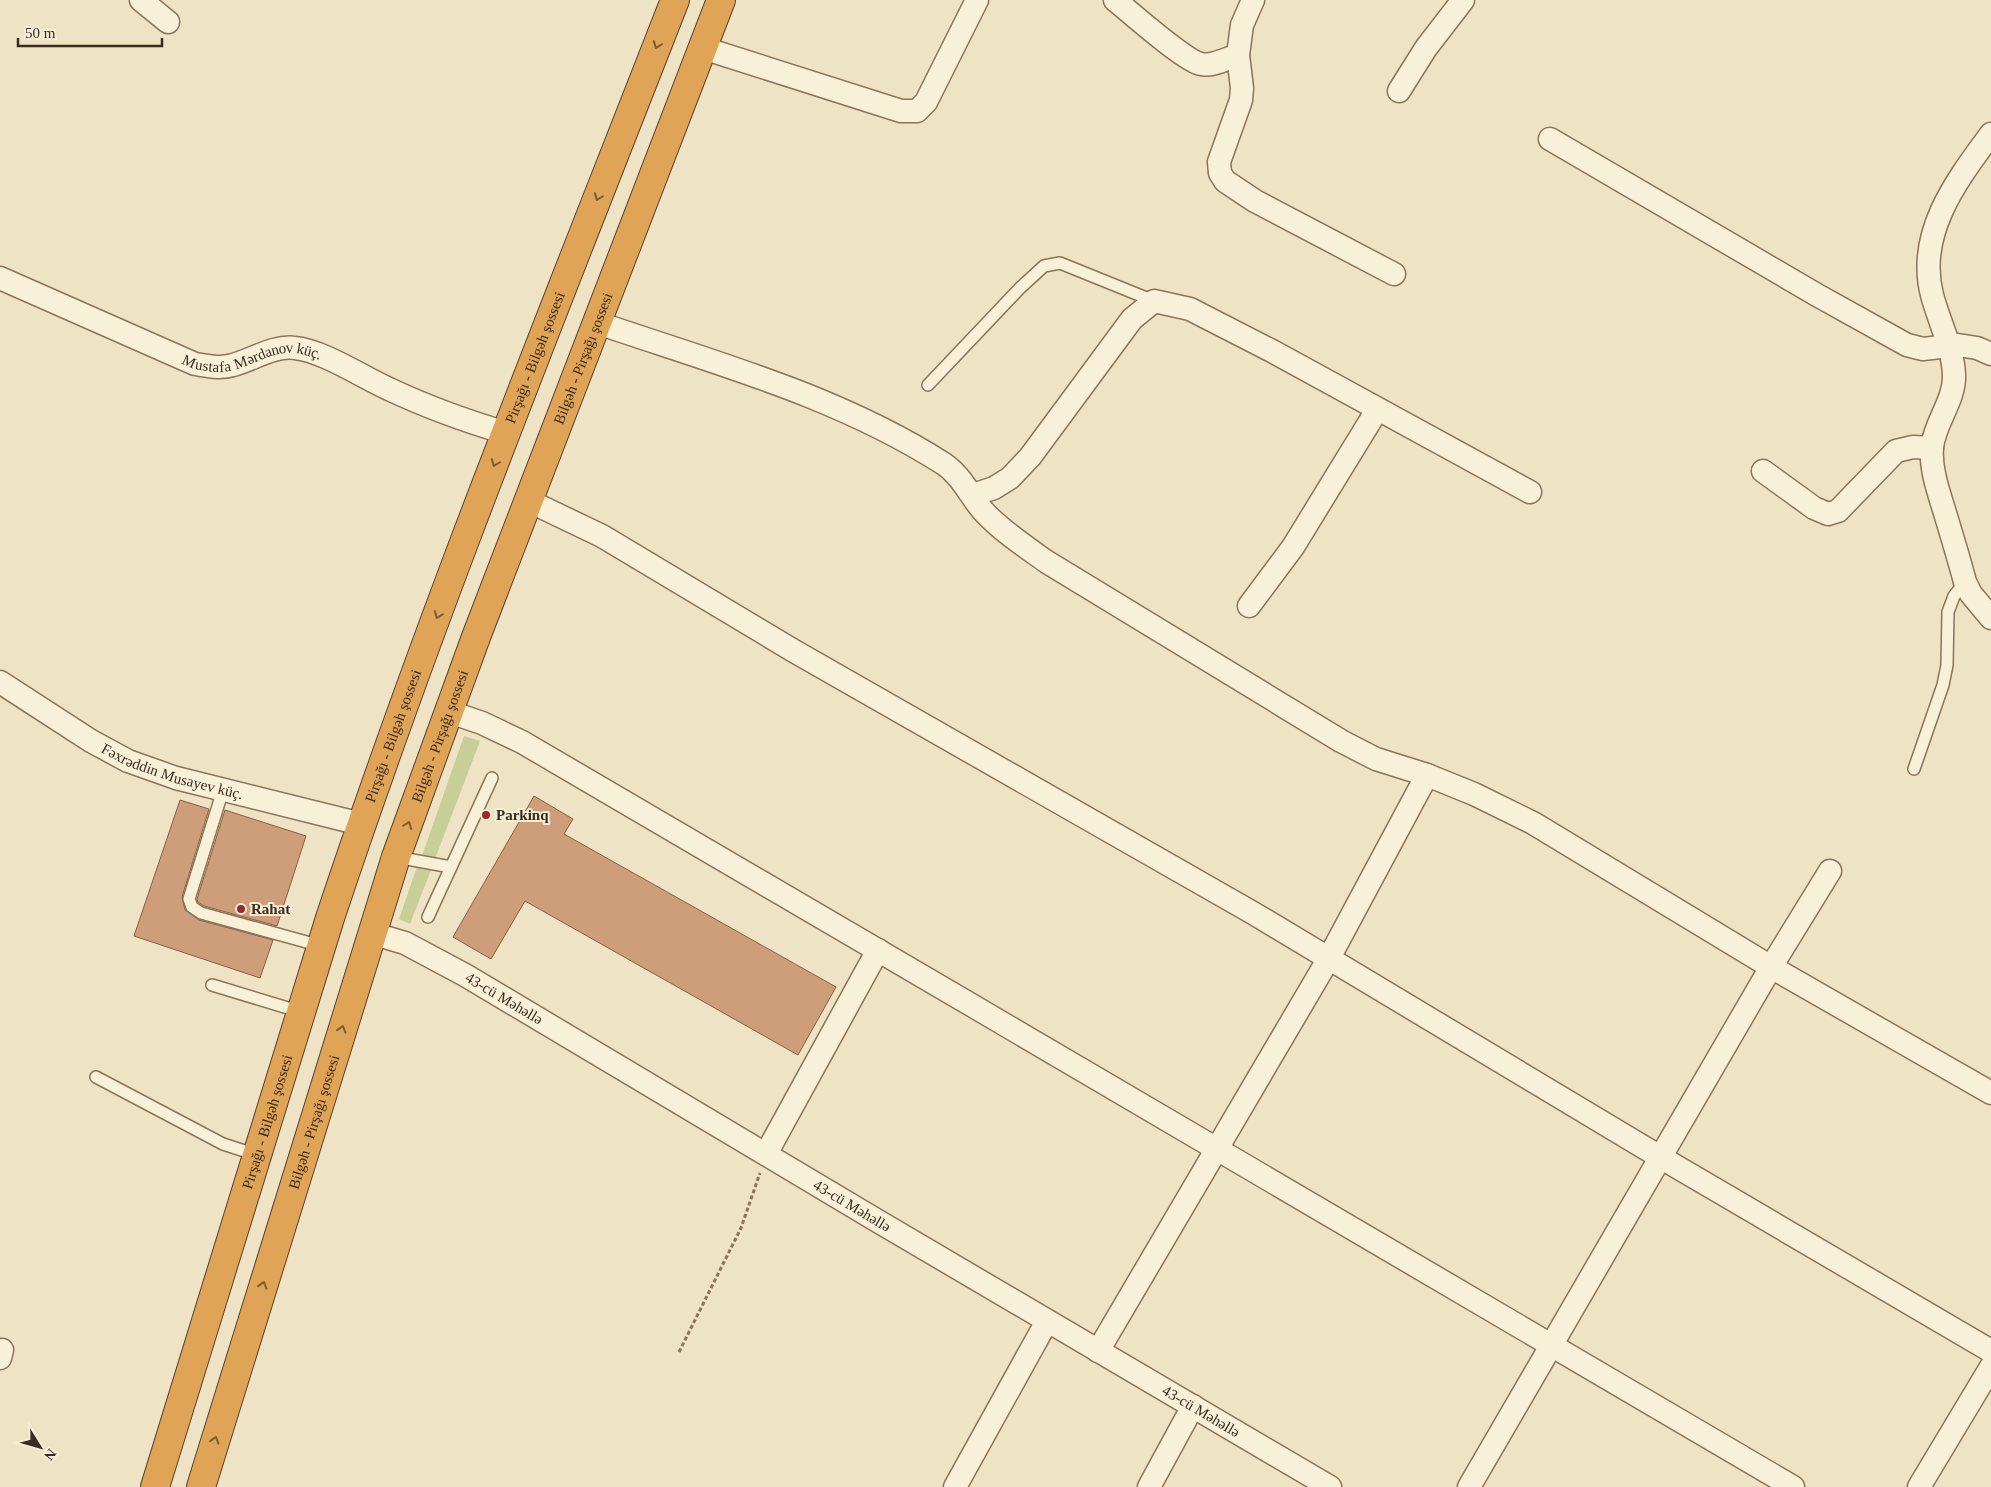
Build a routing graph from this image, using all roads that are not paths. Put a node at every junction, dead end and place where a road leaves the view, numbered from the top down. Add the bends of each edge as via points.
1 (141, 0) edge
2 (675, 0) edge
3 (978, 0) edge
4 (1115, 0) edge
5 (1253, 0) edge
6 (1463, 0) edge
7 (720, 4) edge
8 (168, 22) dead end
9 (703, 48) junction
10 (1238, 55) junction
11 (1399, 91) dead end
12 (1991, 134) edge
13 (1550, 139) dead end
14 (1394, 274) dead end
15 (0, 278) edge
16 (1154, 301) junction
17 (598, 323) junction
18 (1949, 345) junction
19 (1991, 354) edge
20 (928, 386) dead end
21 (1377, 410) junction
22 (506, 433) junction
23 (1932, 448) junction
24 (1763, 471) dead end
25 (1530, 492) dead end
26 (973, 495) junction
27 (529, 501) junction
28 (1965, 582) junction
29 (1249, 606) dead end
30 (1991, 618) edge
31 (0, 682) edge
32 (450, 712) junction
33 (1914, 770) dead end
34 (1427, 775) junction
35 (492, 778) dead end
36 (223, 790) junction
37 (361, 824) junction
38 (396, 857) junction
39 (451, 867) junction
40 (1830, 871) dead end
41 (428, 917) dead end
42 (371, 933) junction
43 (321, 946) junction
44 (878, 950) junction
45 (1329, 958) junction
46 (1771, 967) junction
47 (212, 985) dead end
48 (301, 1012) junction
49 (96, 1077) dead end
50 (1991, 1094) edge
51 (1217, 1148) junction
52 (766, 1154) junction
53 (257, 1155) junction
54 (1660, 1157) junction
55 (1047, 1321) junction
56 (1550, 1346) junction
57 (1991, 1351) edge
58 (1098, 1352) junction
59 (1991, 1367) edge
60 (1193, 1406) junction
61 (155, 1487) edge
62 (201, 1487) edge
63 (955, 1487) edge
64 (1148, 1487) edge
65 (1330, 1487) edge
66 (1469, 1487) edge
67 (1794, 1487) edge
68 (1919, 1487) edge

1 - 8 street
2 -> 22 highway, Pirşağı - Bilgəh şossesi
3 - 9 street via 926,102 917,111 901,111
4 - 10 street via 1201,65
5 - 10 street via 1242,26
6 - 11 street via 1426,48
7 - 9 highway, Bilgəh - Pirşağı şossesi
9 - 17 highway, Bilgəh - Pirşağı şossesi
10 - 14 street via 1241,100 1219,162 1225,181
12 - 18 street via 1948,194 1935,227 1929,260 1931,292
13 - 18 street via 1907,345 1923,349
15 - 22 street, Mustafa Mərdanov küç. via 195,364 216,368 232,366 274,351 294,348 315,353 419,403
16 - 20 lane via 1060,263 1044,266
16 - 21 street via 1190,308
16 - 26 street via 1132,319 1030,457 1010,478
17 - 26 street via 832,404 946,465
17 - 27 highway, Bilgəh - Pirşağı şossesi
18 - 19 street via 1977,348
18 - 23 street via 1954,376
21 - 25 street
21 - 29 street via 1293,547
22 -> 37 highway, Pirşağı - Bilgəh şossesi
23 - 24 street via 1913,447 1896,451 1838,511 1828,514 1814,508
23 - 28 street via 1936,484
26 - 34 street via 984,512 1047,562 1341,741 1376,759
27 - 32 highway, Bilgəh - Pirşağı şossesi
27 - 45 street via 602,536 794,651
28 - 30 street
28 - 33 lane via 1954,596 1948,612 1947,664 1943,685
31 - 36 street, Fəxrəddin Musayev küç. via 91,741 128,760 176,778
38 -> 32 highway, Bilgəh - Pirşağı şossesi
32 - 44 street via 522,742
34 - 45 street
34 - 46 street via 1533,823
35 - 39 lane
36 - 37 street, Fəxrəddin Musayev küç.
36 - 43 lane via 189,899 192,907 201,914
37 - 43 highway, Pirşağı - Bilgəh şossesi
38 - 39 lane
38 - 42 highway, Bilgəh - Pirşağı şossesi
39 - 41 lane
40 - 46 street
42 - 52 street, 43-cü Məhəllə via 431,955
62 -> 42 highway, Bilgəh - Pirşağı şossesi
43 - 48 highway, Pirşağı - Bilgəh şossesi
44 - 51 street
44 - 52 street
45 - 51 street
45 - 54 street
46 - 50 street
46 - 54 street
47 - 48 lane
48 - 53 highway, Pirşağı - Bilgəh şossesi
49 - 53 lane via 222,1144
51 - 56 street
51 - 58 street
52 - 55 street, 43-cü Məhəllə
53 - 61 highway, Pirşağı - Bilgəh şossesi
54 - 56 street
54 - 57 street
55 - 58 street, 43-cü Məhəllə
55 - 63 street
56 - 66 street
56 - 67 street
58 - 60 street, 43-cü Məhəllə
59 - 68 street
60 - 64 street
60 - 65 street, 43-cü Məhəllə

